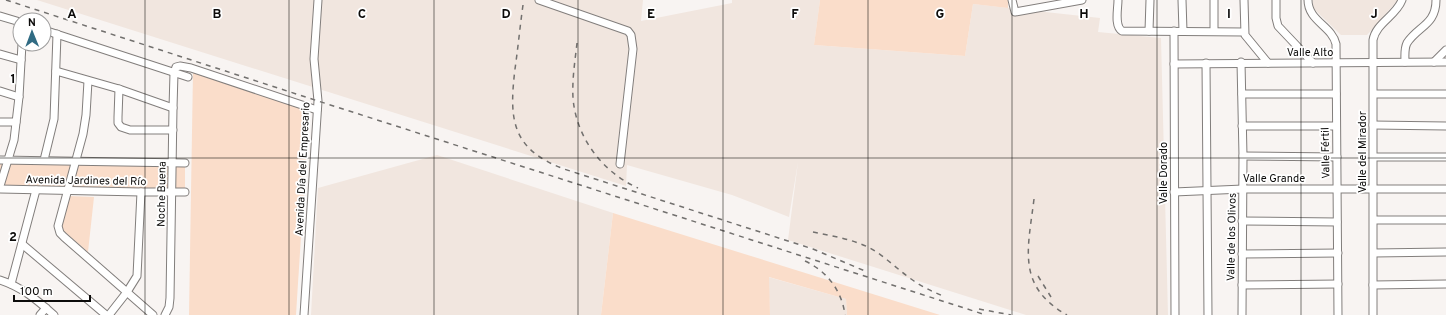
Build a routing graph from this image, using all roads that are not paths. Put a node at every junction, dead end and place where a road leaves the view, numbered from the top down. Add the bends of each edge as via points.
1 (318, 0) edge
2 (539, 0) edge
3 (1012, 0) edge
4 (1082, 0) edge
5 (1118, 0) edge
6 (1150, 0) edge
7 (1182, 0) edge
8 (1214, 0) edge
9 (1244, 0) edge
10 (1276, 0) edge
11 (1308, 0) edge
12 (1402, 0) edge
13 (1436, 0) edge
14 (0, 16) edge
15 (12, 20) edge
16 (1150, 31) junction
17 (1174, 31) junction
18 (1182, 31) junction
19 (1214, 31) junction
20 (52, 32) edge
21 (1244, 32) junction
22 (57, 34) junction
23 (1446, 50) edge
24 (22, 52) edge
25 (0, 54) edge
26 (21, 60) junction
27 (1241, 62) junction
28 (1337, 62) junction
29 (1373, 62) junction
30 (1405, 62) junction
31 (1434, 62) junction
32 (1446, 62) edge
33 (1206, 63) junction
34 (1268, 63) junction
35 (1313, 63) junction
36 (1174, 64) junction
37 (56, 71) junction
38 (174, 73) junction
39 (188, 77) dead end
40 (88, 81) junction
41 (119, 89) junction
42 (0, 91) edge
43 (1242, 94) junction
44 (1336, 94) junction
45 (1374, 94) junction
46 (1446, 94) edge
47 (19, 97) junction
48 (173, 108) junction
49 (317, 110) junction
50 (0, 122) edge
51 (16, 122) junction
52 (1373, 125) junction
53 (1242, 126) junction
54 (1336, 126) junction
55 (1446, 126) edge
56 (173, 130) junction
57 (1243, 156) junction
58 (1374, 157) junction
59 (1446, 157) edge
60 (1337, 158) junction
61 (0, 160) edge
62 (8, 160) junction
63 (44, 160) junction
64 (76, 162) junction
65 (172, 163) junction
66 (185, 163) dead end
67 (620, 164) dead end
68 (0, 188) edge
69 (1337, 189) junction
70 (1373, 189) junction
71 (1446, 189) edge
72 (36, 190) junction
73 (1243, 190) junction
74 (67, 191) junction
75 (1208, 191) junction
76 (141, 192) junction
77 (172, 192) junction
78 (185, 192) dead end
79 (1174, 192) junction
80 (1374, 220) junction
81 (1446, 220) edge
82 (1242, 221) junction
83 (1337, 222) junction
84 (22, 244) junction
85 (1446, 252) edge
86 (1338, 253) junction
87 (1374, 253) junction
88 (1242, 254) junction
89 (0, 280) edge
90 (11, 284) junction
91 (1338, 284) junction
92 (1446, 284) edge
93 (1242, 285) junction
94 (1373, 285) junction
95 (127, 292) junction
96 (46, 308) junction
97 (40, 315) edge
98 (54, 315) edge
99 (106, 315) edge
100 (109, 315) edge
101 (153, 315) edge
102 (165, 315) edge
103 (304, 315) edge
104 (1175, 315) edge
105 (1208, 315) edge
106 (1242, 315) edge
107 (1338, 315) edge
108 (1373, 315) edge

1 - 49 street, Avenida Día del Empresario via 314,59
2 - 67 street via 628,31 632,35 633,49
3 - 4 street via 1015,12
5 - 16 street via 1120,30
6 - 16 street
7 - 18 street
8 - 19 street
9 - 21 street
10 - 35 street via 1278,26
11 - 28 street, Valle Fértil via 1308,8 1312,14 1335,40
12 - 29 street, Valle del Mirador via 1375,31
13 - 30 street via 1432,17 1407,43
14 - 15 street
16 - 17 street
17 - 18 street
17 - 36 street, Valle Dorado
18 - 19 street
19 - 21 street
20 - 22 street
21 - 34 street
22 - 37 street
22 - 38 street
23 - 31 street
24 - 26 street
25 - 26 street
26 - 47 street
27 - 33 street, Valle Alto
27 - 34 street, Valle Alto
27 - 43 street, Valle de los Olivos
28 - 29 street, Valle Alto
28 - 35 street, Valle Alto
28 - 44 street, Valle Fértil
29 - 30 street, Valle Alto
29 - 45 street, Valle del Mirador
30 - 31 street, Valle Alto
31 - 32 street, Valle Alto
33 - 36 street, Valle Alto
33 - 75 street
34 - 35 street, Valle Alto
36 - 79 street, Valle Dorado
37 - 40 street
37 - 63 street via 54,118
38 - 39 street
38 - 48 street, Noche Buena
38 - 49 street via 178,66 184,66
40 - 41 street
40 - 64 street via 84,134
41 - 48 street
41 - 56 street via 118,123 121,127 130,130
42 - 47 street
43 - 44 street
43 - 53 street, Valle de los Olivos
44 - 54 street, Valle Fértil
45 - 46 street
45 - 52 street, Valle del Mirador
47 - 51 street
48 - 56 street, Noche Buena
49 - 103 street, Avenida Día del Empresario
50 - 51 street
51 - 62 street
52 - 55 street
52 - 58 street, Valle del Mirador
53 - 54 street
53 - 57 street, Valle de los Olivos
54 - 60 street, Valle Fértil
56 - 65 street, Noche Buena
57 - 60 street
57 - 73 street, Valle de los Olivos
58 - 59 street
58 - 70 street, Valle del Mirador
60 - 69 street, Valle Fértil
61 - 62 street
62 - 63 street
62 - 68 street
63 - 64 street
64 - 65 street
64 - 74 street
65 - 66 street
65 - 77 street, Noche Buena
68 - 72 street, Avenida Jardines del Río
69 - 70 street, Valle Grande
69 - 73 street, Valle Grande
69 - 83 street, Valle Fértil
70 - 71 street, Valle Grande
70 - 80 street, Valle del Mirador
72 - 74 street, Avenida Jardines del Río
72 - 84 street
73 - 75 street, Valle Grande
73 - 82 street, Valle de los Olivos
74 - 76 street, Avenida Jardines del Río
74 - 95 street via 58,226 60,232
75 - 79 street, Valle Grande
75 - 105 street
76 - 77 street, Avenida Jardines del Río
76 - 95 street via 138,272 136,281
77 - 78 street, Avenida Jardines del Río
77 - 102 street, Noche Buena via 170,298
79 - 104 street, Valle Dorado
80 - 81 street
80 - 87 street, Valle del Mirador
82 - 83 street
82 - 88 street, Valle de los Olivos
83 - 86 street, Valle Fértil
84 - 90 street
84 - 99 street
85 - 87 street
86 - 88 street
86 - 91 street, Valle Fértil
87 - 94 street, Valle del Mirador
88 - 93 street, Valle de los Olivos
89 - 90 street
90 - 96 street via 34,297
91 - 93 street
91 - 107 street, Valle Fértil
92 - 94 street
93 - 106 street, Valle de los Olivos
94 - 108 street, Valle del Mirador
95 - 100 street
95 - 101 street
96 - 97 street
96 - 98 street

